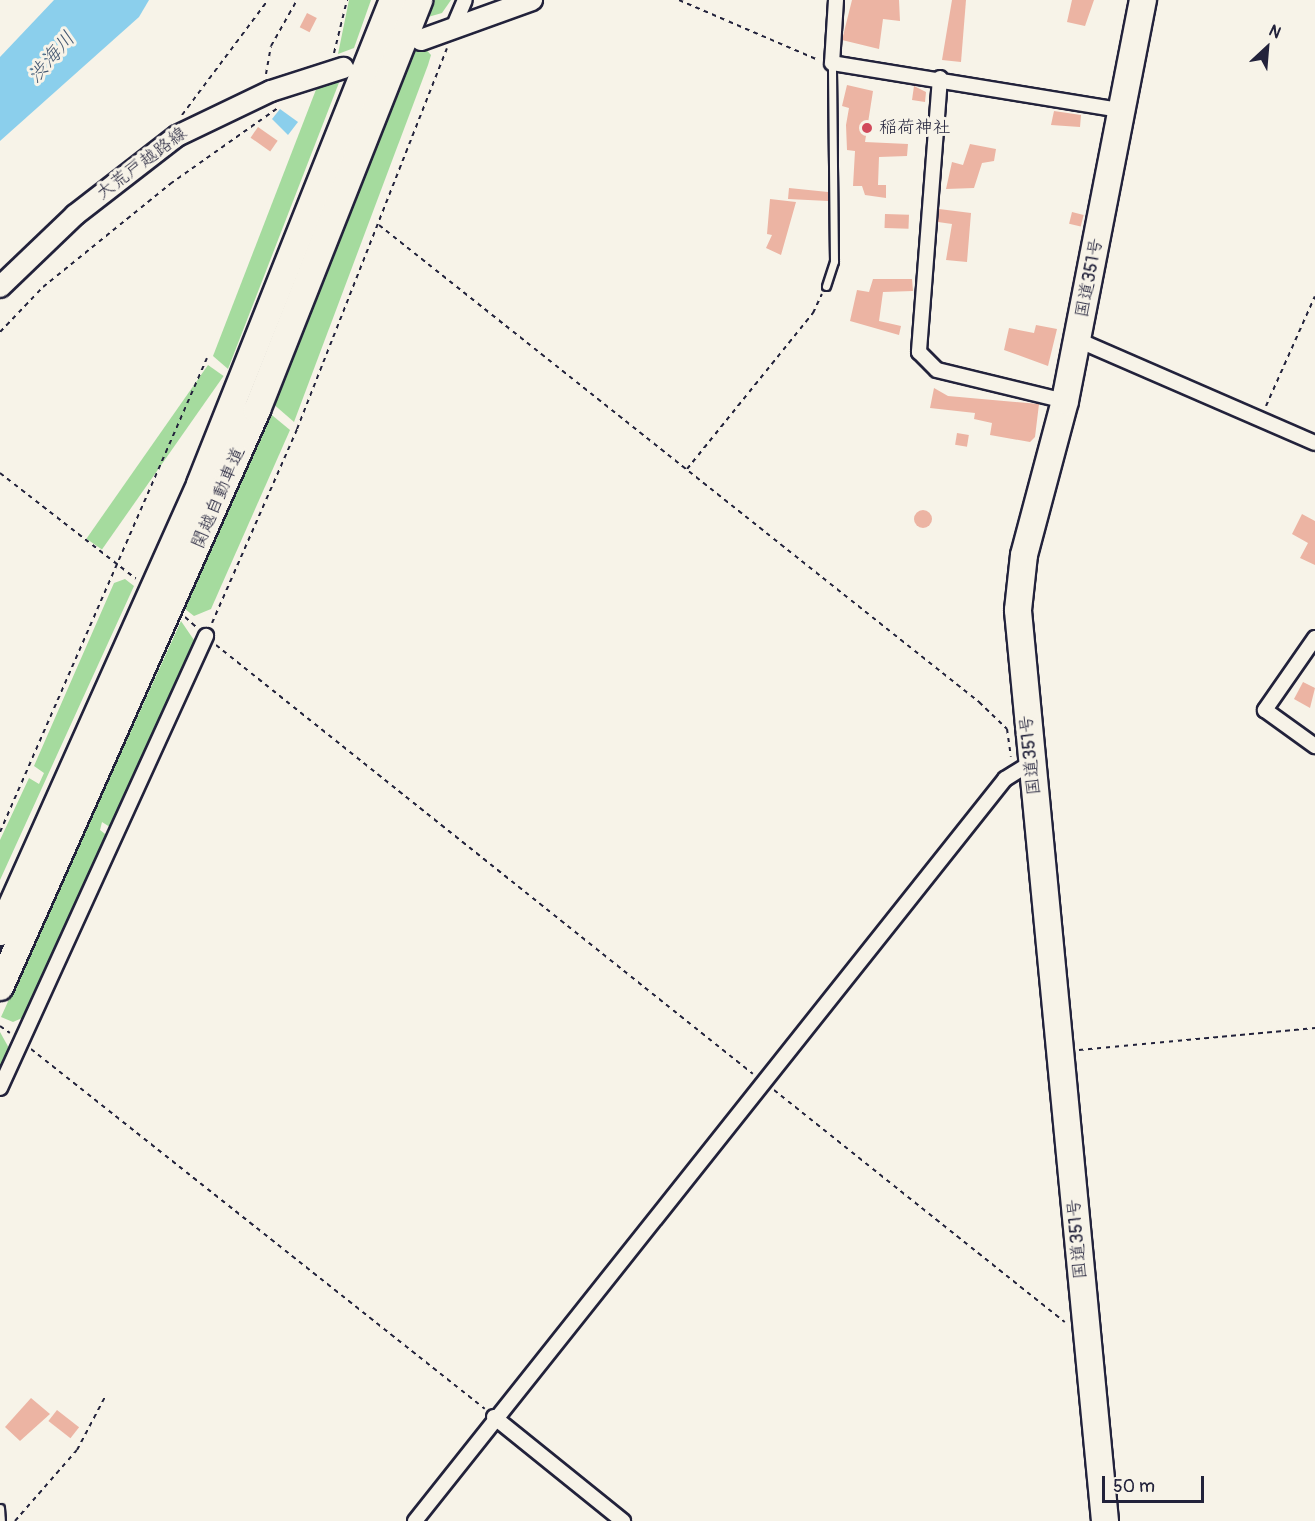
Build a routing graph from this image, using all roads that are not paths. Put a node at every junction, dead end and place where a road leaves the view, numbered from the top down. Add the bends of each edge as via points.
1 (393, 0) edge
2 (418, 0) edge
3 (465, 0) edge
4 (532, 0) edge
5 (836, 0) edge
6 (1143, 0) edge
7 (453, 28) junction
8 (421, 40) dead end
9 (832, 63) junction
10 (338, 70) road end
11 (940, 78) junction
12 (1124, 111) junction
13 (826, 286) road end
14 (0, 287) edge
15 (1078, 340) junction
16 (1065, 401) junction
17 (1315, 443) edge
18 (206, 636) road end
19 (1315, 638) edge
20 (1315, 746) edge
21 (1022, 767) junction
22 (0, 932) edge
23 (0, 987) edge
24 (0, 1088) edge
25 (494, 1417) junction
26 (0, 1508) edge
27 (1, 1521) edge
28 (415, 1521) edge
29 (623, 1521) edge
30 (1105, 1521) edge

1 - 22 highway, 関越自動車道 via 196,494
2 - 23 highway, 関越自動車道 via 257,410
3 - 7 street
4 - 7 main road
5 - 9 street
6 - 12 highway, 国道351号
7 - 8 main road
9 - 11 street
9 - 13 lane via 834,261
10 - 14 main road, 大荒戸越路線 via 215,114 142,160
11 - 12 street
11 - 16 street via 919,352 937,370
12 - 15 highway, 国道351号
15 - 16 highway, 国道351号
15 - 17 street
16 - 21 highway, 国道351号 via 1019,593
18 - 24 street
19 - 20 street via 1265,710
21 - 25 street via 762,1081
21 - 30 highway, 国道351号 via 1061,1051
25 - 28 street
25 - 29 street
26 - 27 lane

